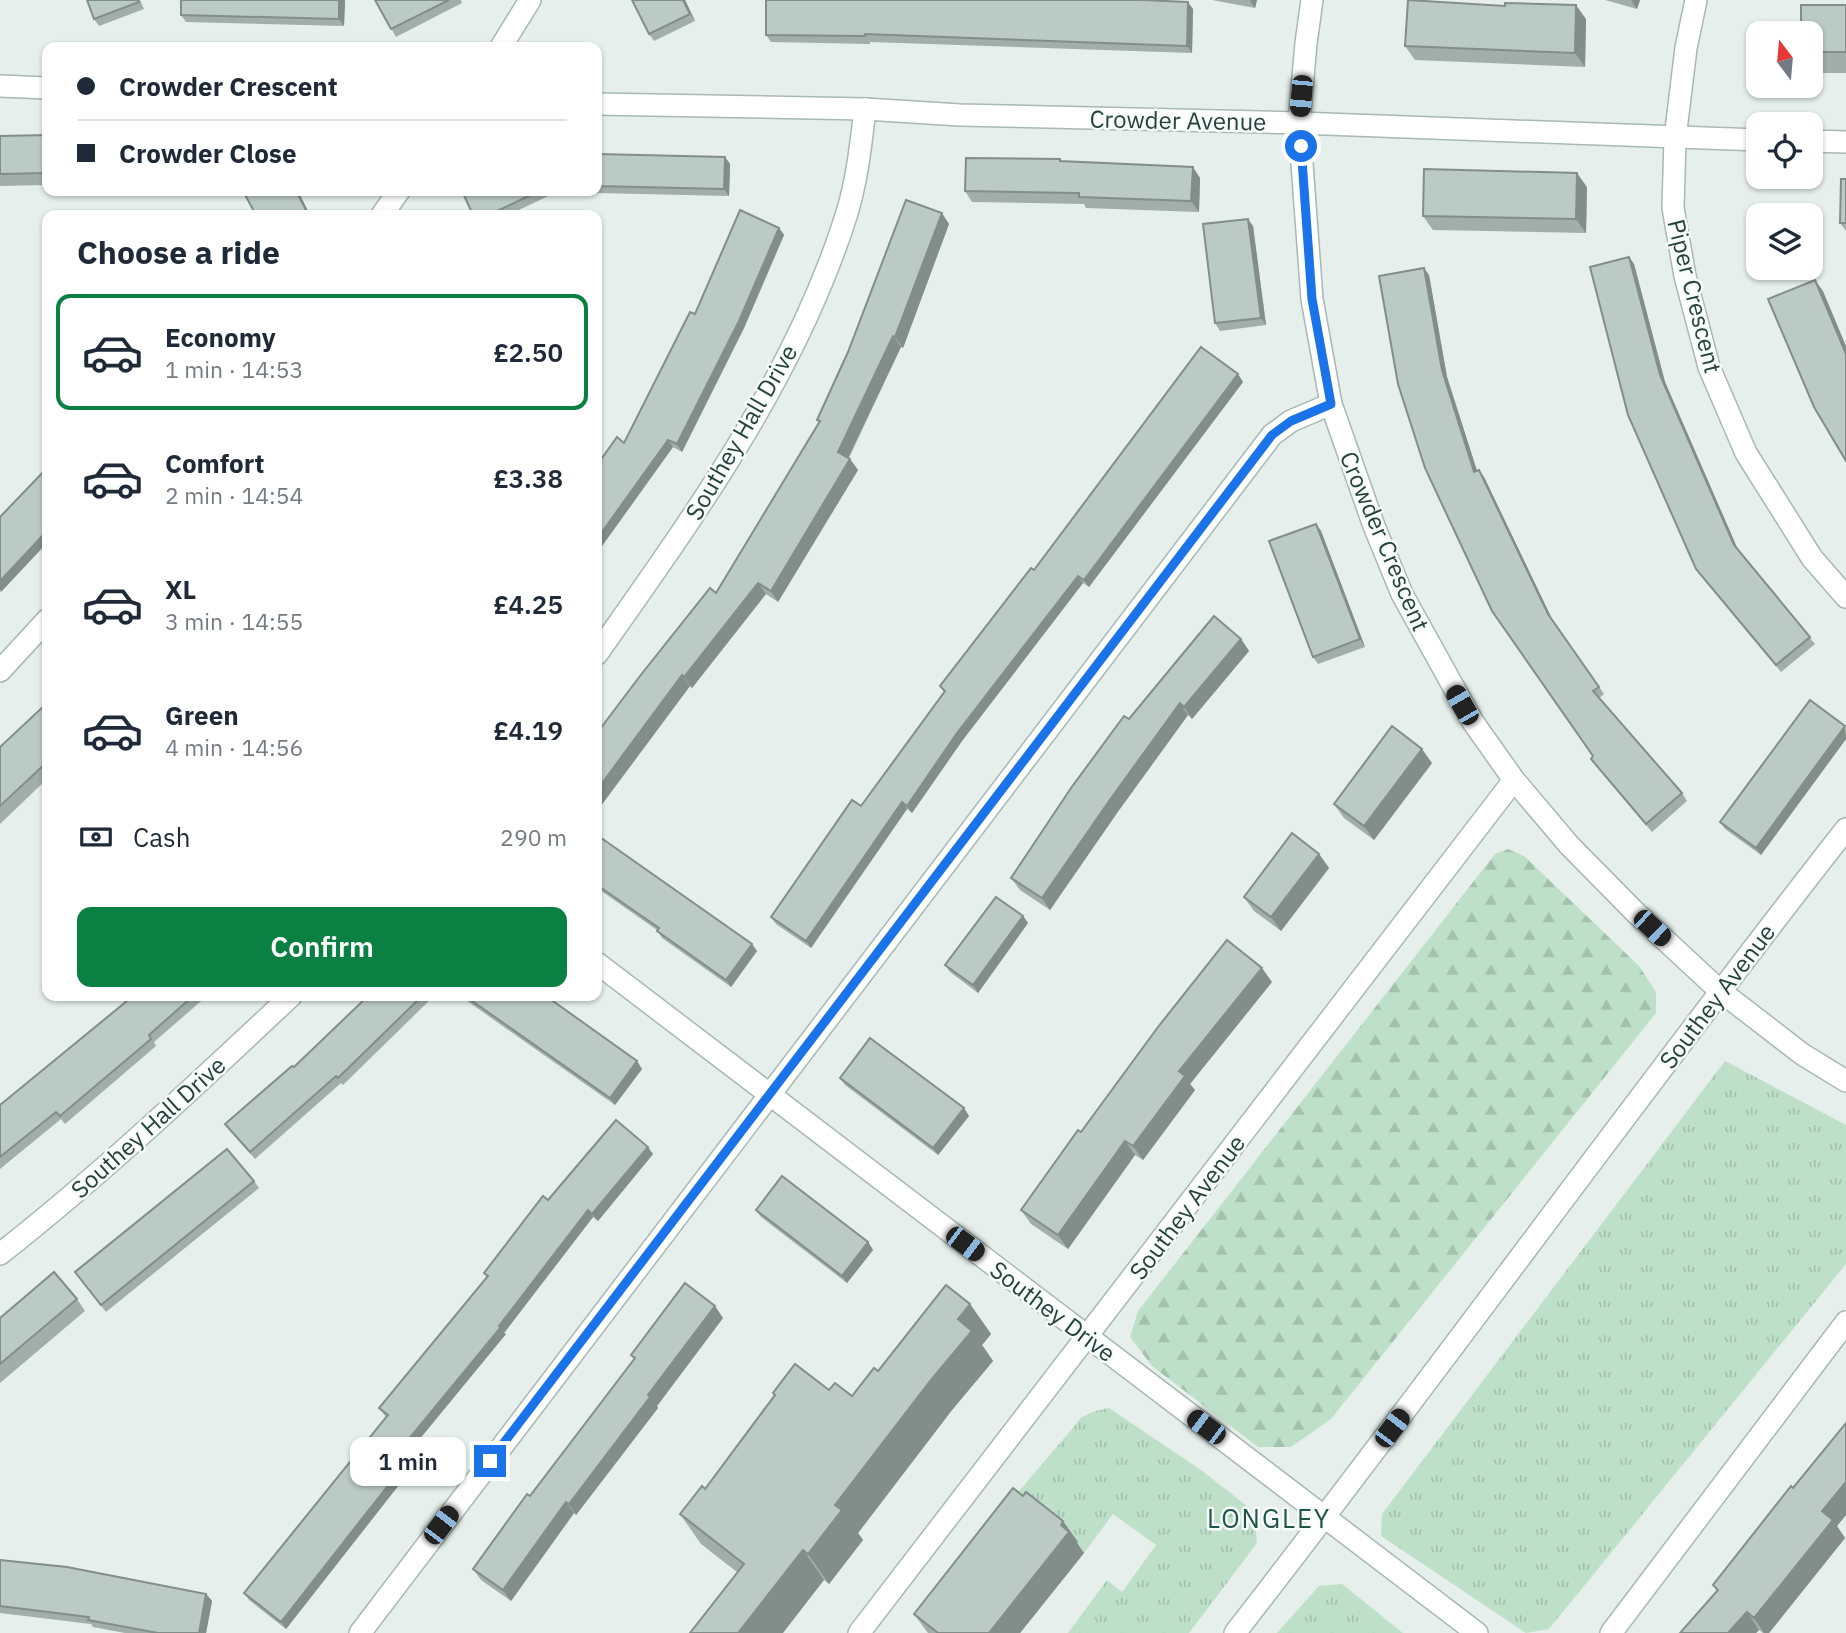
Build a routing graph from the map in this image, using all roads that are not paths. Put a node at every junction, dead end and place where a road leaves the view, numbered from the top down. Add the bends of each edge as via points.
1 (530, 0) edge
2 (1312, 0) edge
3 (1696, 0) edge
4 (504, 42) edge
5 (0, 86) edge
6 (42, 88) edge
7 (602, 104) edge
8 (865, 109) junction
9 (1299, 123) junction
10 (1675, 138) junction
11 (1746, 140) edge
12 (1823, 141) edge
13 (1846, 142) edge
14 (1331, 404) junction
15 (1846, 597) edge
16 (42, 625) edge
17 (602, 647) edge
18 (0, 671) edge
19 (1514, 780) junction
20 (1846, 829) edge
21 (602, 967) edge
22 (1719, 990) junction
23 (286, 1001) edge
24 (1846, 1081) edge
25 (769, 1094) junction
26 (0, 1254) edge
27 (1846, 1322) edge
28 (1087, 1337) junction
29 (1325, 1518) junction
30 (359, 1633) edge
31 (859, 1633) edge
32 (1235, 1633) edge
33 (1477, 1633) edge
34 (1611, 1633) edge

1 - 4 street
2 - 9 street, Crowder Crescent
3 - 10 street, Piper Crescent
5 - 6 street
7 - 8 street, Crowder Avenue
8 - 9 street, Crowder Avenue
8 - 17 street, Southey Hall Drive via 847,212 779,377 691,519
9 - 10 street, Crowder Avenue
9 - 14 street, Crowder Crescent via 1312,299
10 - 11 street, Crowder Avenue
10 - 15 street, Piper Crescent via 1674,208 1685,275 1709,368 1746,453 1812,558
12 - 13 street
14 - 19 street, Crowder Crescent via 1402,594 1473,722
14 - 25 street via 1291,421 1272,435
16 - 18 street
19 - 22 street, Crowder Crescent via 1569,845
19 - 28 street, Southey Avenue
20 - 22 street, Southey Avenue
21 - 25 street, Southey Drive
22 - 24 street, Crowder Crescent via 1802,1054
22 - 29 street, Southey Avenue
23 - 26 street, Southey Hall Drive
25 - 28 street, Southey Drive
25 - 30 street
27 - 34 street
28 - 29 street, Southey Drive
28 - 31 street, Southey Avenue
29 - 32 street, Southey Avenue
29 - 33 street, Southey Drive

